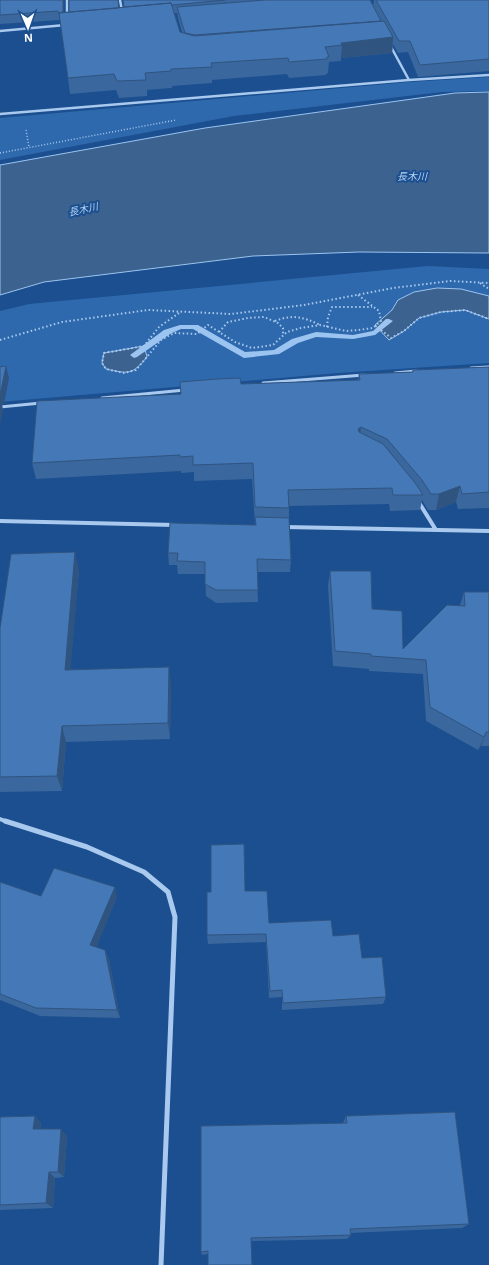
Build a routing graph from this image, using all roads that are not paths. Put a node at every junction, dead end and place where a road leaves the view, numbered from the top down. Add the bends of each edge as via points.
1 (67, 0) edge
2 (120, 0) edge
3 (122, 13) edge
4 (0, 30) edge
5 (388, 41) edge
6 (489, 75) edge
7 (409, 80) junction
8 (0, 114) edge
9 (489, 367) edge
10 (466, 368) edge
11 (419, 371) edge
12 (388, 373) edge
13 (372, 374) edge
14 (257, 384) edge
15 (188, 390) edge
16 (94, 399) edge
17 (47, 403) edge
18 (0, 407) edge
19 (416, 498) edge
20 (0, 521) edge
21 (177, 525) edge
22 (278, 527) edge
23 (436, 530) junction
24 (489, 531) edge
25 (0, 819) edge
26 (161, 1265) edge

1 - 4 street via 67,25
2 - 3 street
5 - 7 street
6 - 7 street
7 - 8 street
9 - 10 street
11 - 12 street
13 - 14 street
15 - 16 street
17 - 18 street
19 - 23 street
20 - 21 street
22 - 23 street
23 - 24 street
25 - 26 street via 87,848 144,872 168,892 175,917

